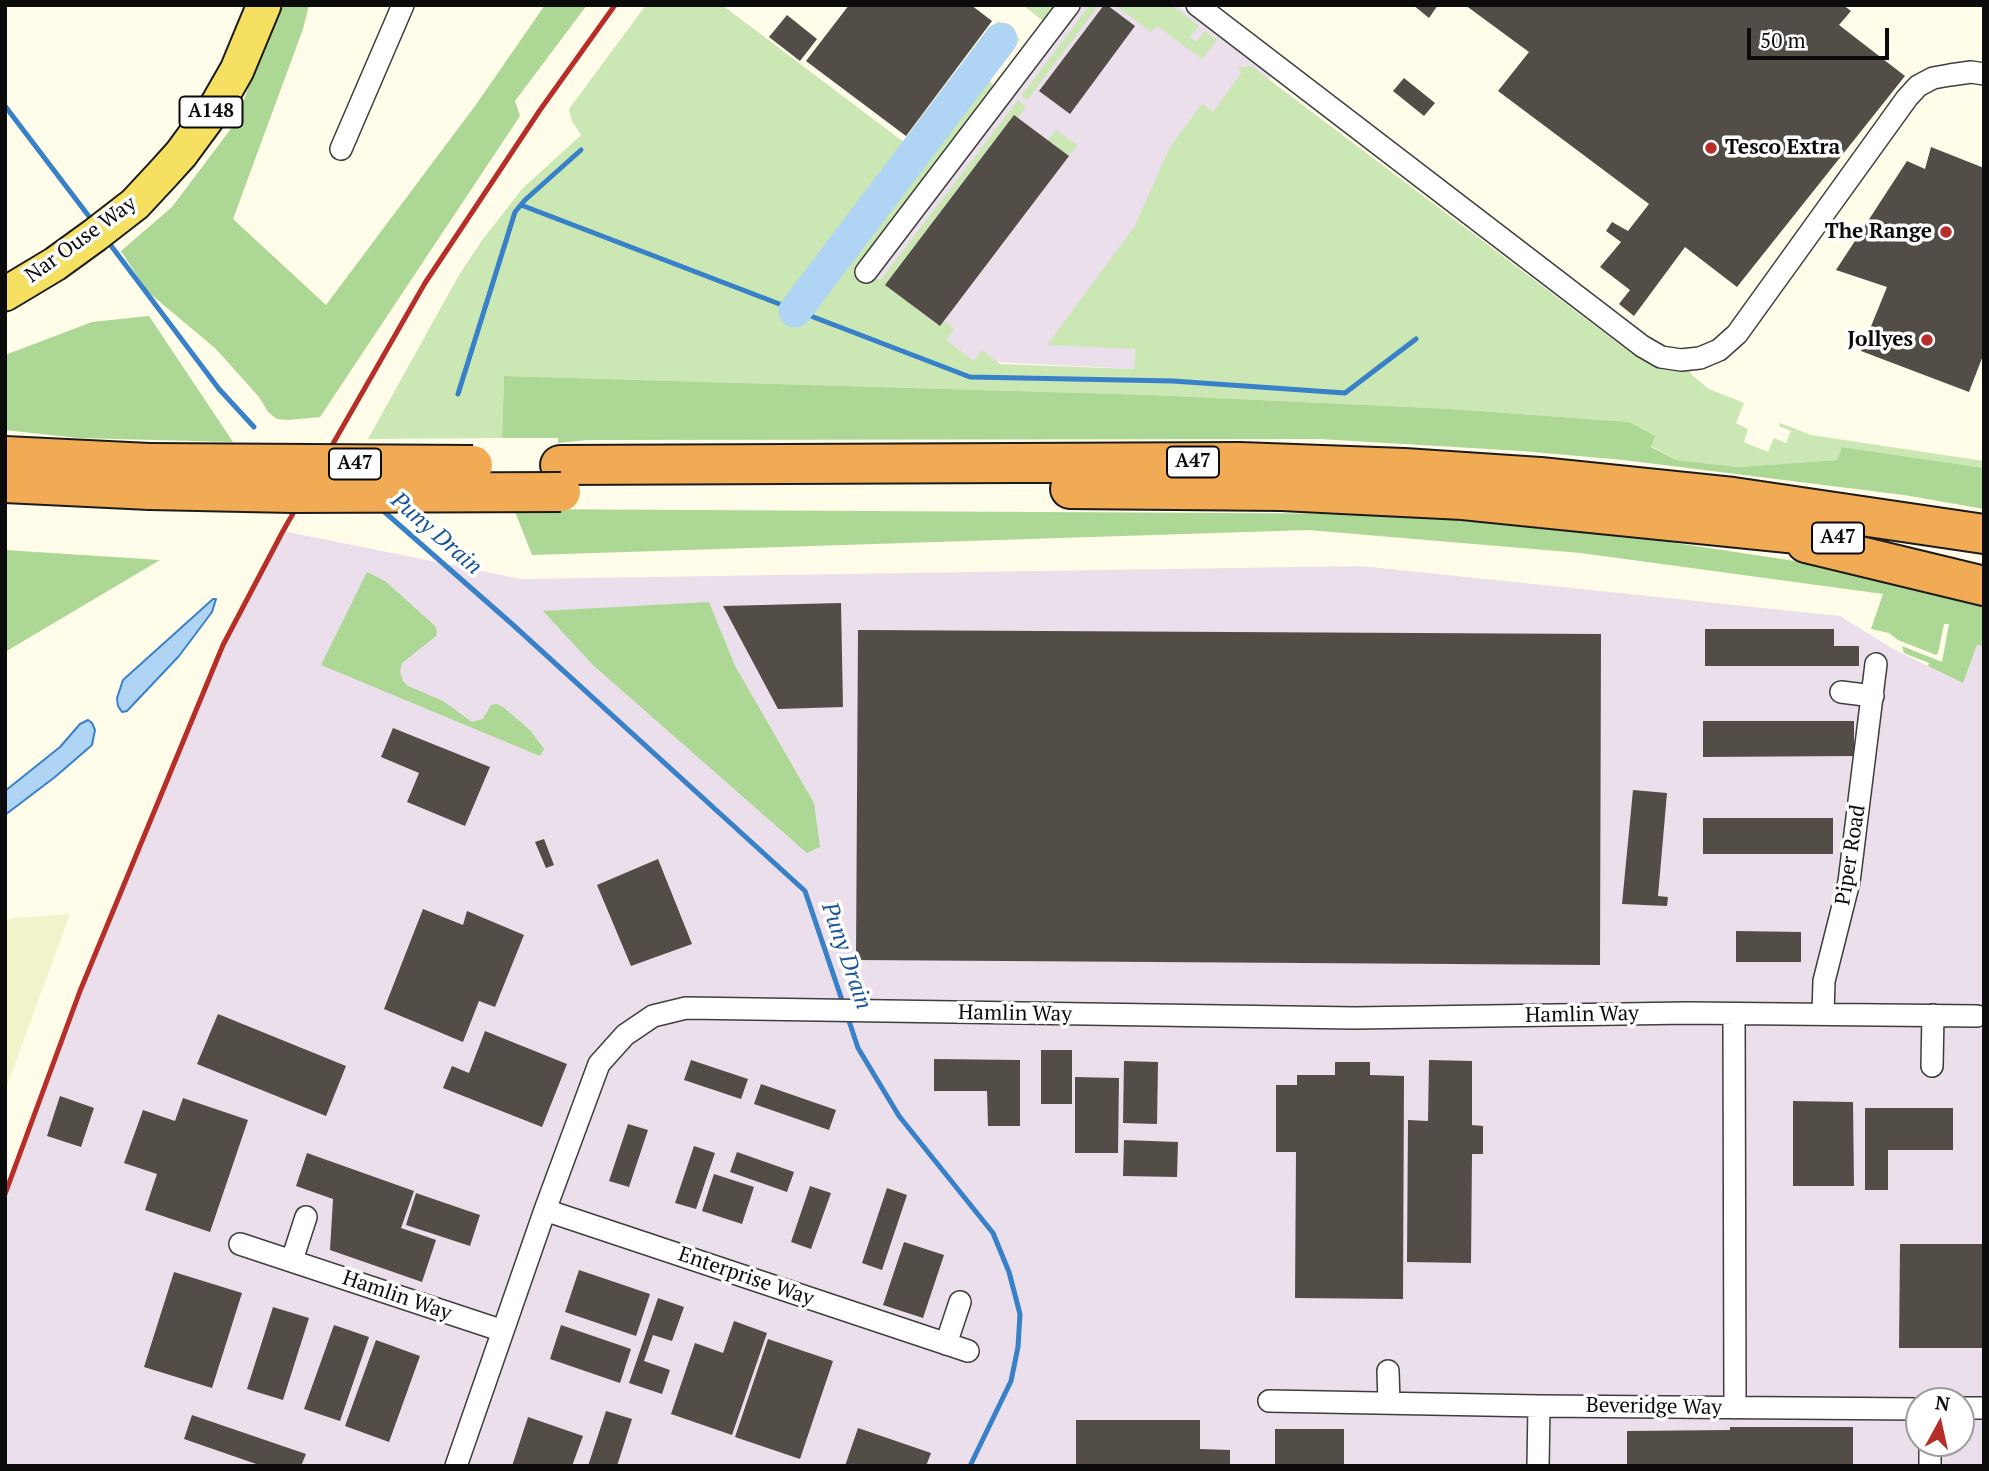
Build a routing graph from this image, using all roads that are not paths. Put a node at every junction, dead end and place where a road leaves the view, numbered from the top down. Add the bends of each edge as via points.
1 (264, 5) edge
2 (402, 5) edge
3 (1069, 5) edge
4 (1197, 5) edge
5 (1984, 74) edge
6 (341, 149) dead end
7 (866, 272) dead end
8 (5, 294) edge
9 (5, 456) edge
10 (149, 477) junction
11 (561, 479) junction
12 (5, 483) edge
13 (1823, 511) junction
14 (1746, 528) junction
15 (1984, 534) edge
16 (1930, 544) junction
17 (1984, 556) edge
18 (1984, 586) edge
19 (1877, 664) dead end
20 (1841, 691) dead end
21 (1873, 696) junction
22 (1734, 1014) junction
23 (1823, 1014) junction
24 (1933, 1015) junction
25 (1977, 1016) dead end
26 (1932, 1066) dead end
27 (545, 1210) junction
28 (306, 1217) dead end
29 (240, 1244) dead end
30 (292, 1260) junction
31 (960, 1302) dead end
32 (503, 1331) junction
33 (946, 1344) junction
34 (968, 1351) dead end
35 (1388, 1371) dead end
36 (1269, 1401) dead end
37 (1389, 1404) junction
38 (1539, 1406) junction
39 (1735, 1408) junction
40 (1905, 1409) edge
41 (456, 1466) edge
42 (1538, 1466) edge

1 - 8 main road, Nar Ouse Way / A148 via 237,70 181,154 135,204 55,264
2 - 6 street
3 - 7 street
4 - 5 street via 1642,346 1681,360 1718,350 1737,334 1918,86 1933,78
9 - 10 highway, A47
10 - 11 highway, A47, bridge
10 - 12 highway, A47
11 - 13 highway, A47 via 1240,462 1541,477
11 - 14 highway, A47 via 1282,491 1463,500
13 - 15 highway
13 - 16 highway, A47
14 - 16 highway, A47
14 - 18 highway
16 - 17 highway, A47
19 - 21 street, Piper Road
20 - 21 street
21 - 23 street, Piper Road via 1849,882 1825,981
22 - 23 street, Hamlin Way
22 - 27 street, Hamlin Way via 1355,1018 686,1008 653,1016 625,1035 599,1064
22 - 39 street
23 - 24 street, Hamlin Way
24 - 25 street, Hamlin Way
24 - 26 street
27 - 32 street, Hamlin Way
27 - 33 street, Enterprise Way
28 - 30 street
29 - 30 street, Hamlin Way
30 - 32 street, Hamlin Way
31 - 33 street
32 - 41 street, Hamlin Way
33 - 34 street, Enterprise Way
35 - 37 street
36 - 37 street, Beveridge Way
37 - 38 street, Beveridge Way
38 - 39 street, Beveridge Way
38 - 42 street
39 - 40 street, Beveridge Way

